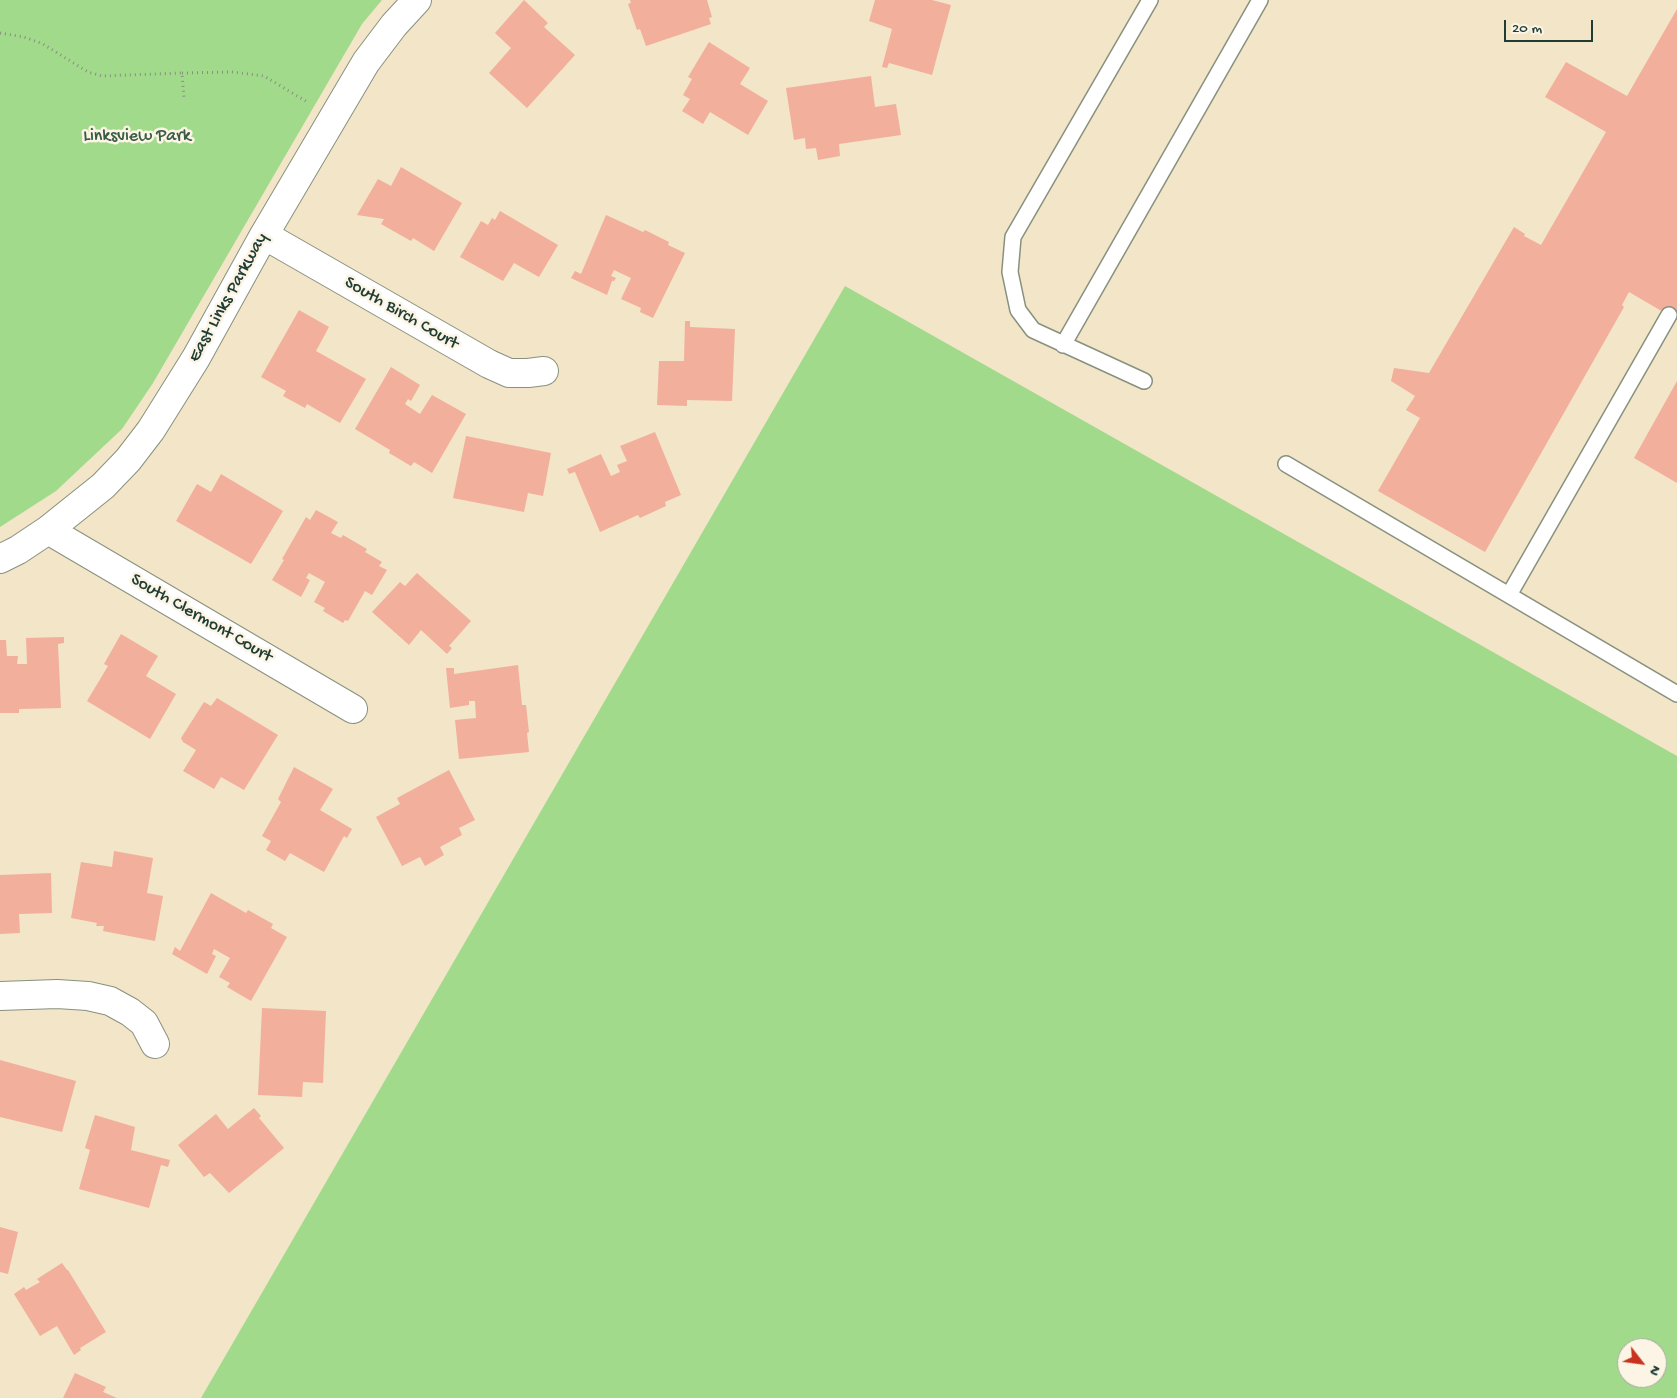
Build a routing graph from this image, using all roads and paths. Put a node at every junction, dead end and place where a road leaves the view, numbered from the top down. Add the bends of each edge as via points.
1 (417, 0) edge
2 (1150, 0) edge
3 (1260, 0) edge
4 (0, 33) edge
5 (182, 73) junction
6 (184, 99) dead end
7 (332, 120) junction
8 (264, 235) junction
9 (1669, 315) dead end
10 (1063, 345) junction
11 (544, 370) dead end
12 (1144, 381) dead end
13 (1286, 464) dead end
14 (48, 530) junction
15 (0, 559) edge
16 (1509, 595) junction
17 (1677, 694) edge
18 (353, 709) dead end
19 (0, 996) edge
20 (155, 1044) dead end

1 - 7 street, East Links Parkway via 366,62
2 - 10 lane via 1013,237 1010,272 1018,310 1033,330
3 - 10 lane
4 - 5 path via 42,44 88,72 102,76
5 - 6 path
5 - 7 path via 232,72 264,76
7 - 8 street, East Links Parkway
8 - 11 street, South Birch Court via 489,364 509,372
8 - 14 street, East Links Parkway via 196,358 151,430 103,486
9 - 16 lane
10 - 12 lane
13 - 16 lane
14 - 15 street, East Links Parkway
14 - 18 street, South Clermont Court
16 - 17 lane
19 - 20 street via 57,994 110,1001 144,1023

